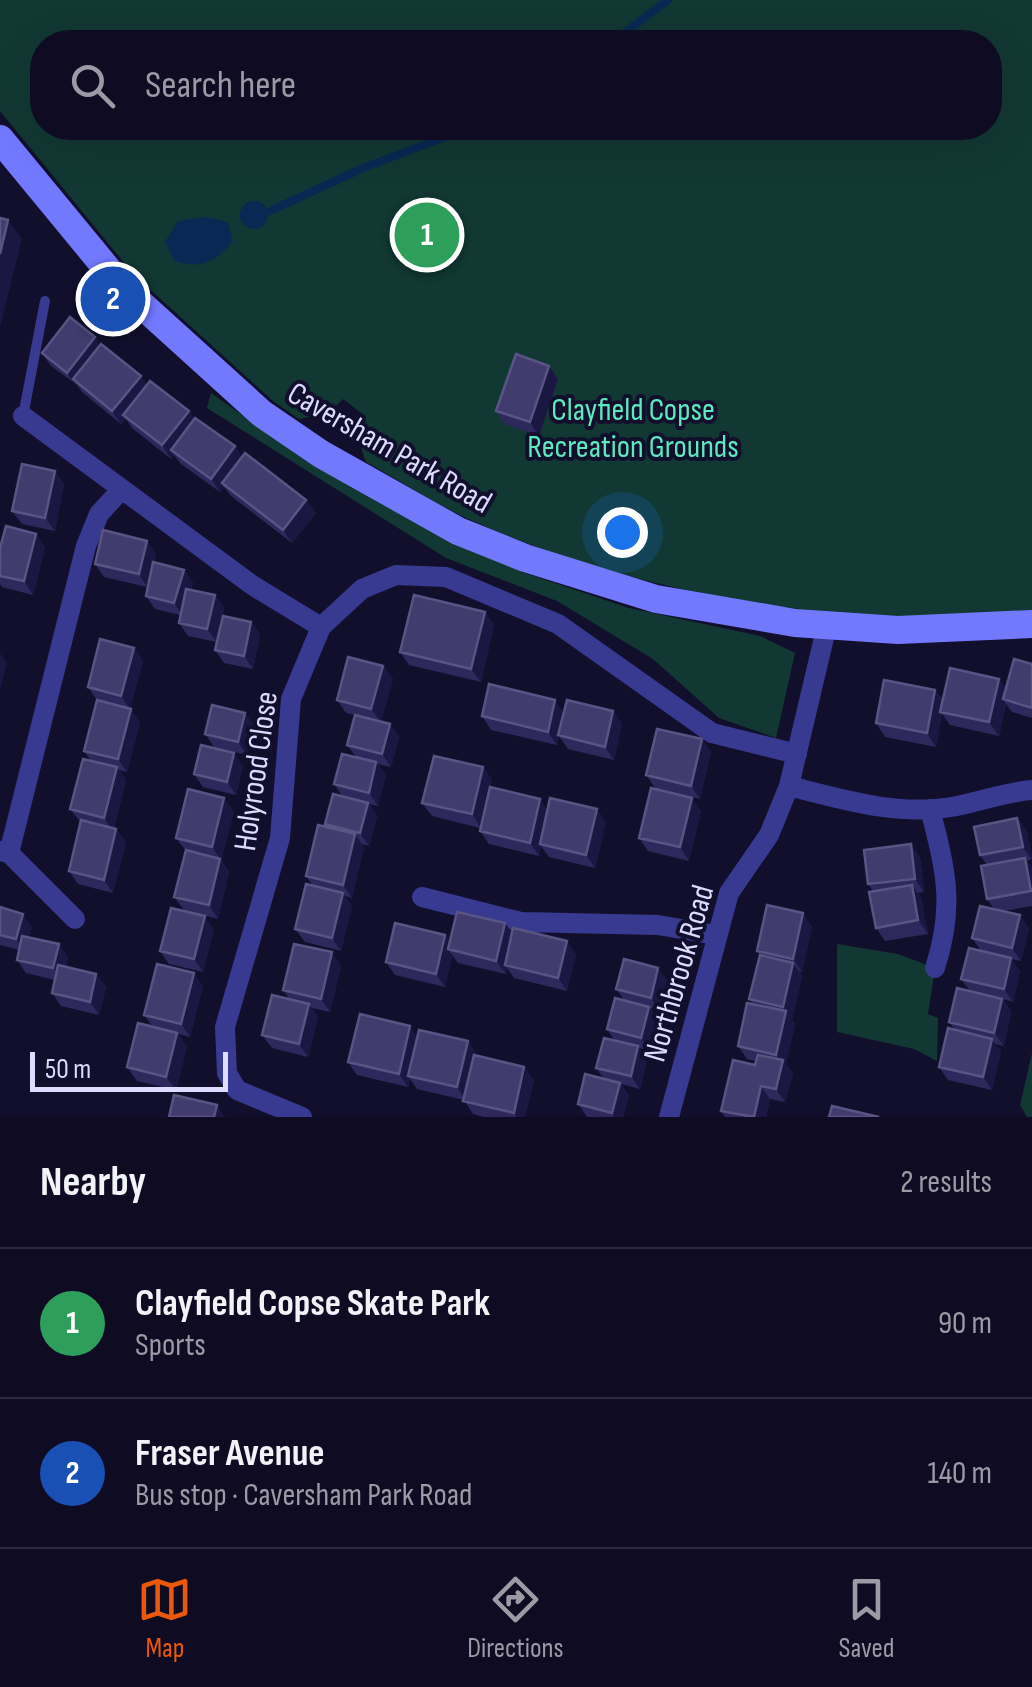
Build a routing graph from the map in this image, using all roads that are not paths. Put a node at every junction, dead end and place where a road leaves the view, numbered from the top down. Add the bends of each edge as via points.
1 (0, 138) edge
2 (45, 301) dead end
3 (22, 416) joint
4 (121, 490) junction
5 (826, 624) junction
6 (1032, 624) edge
7 (321, 627) junction
8 (798, 754) junction
9 (789, 786) junction
10 (1032, 790) edge
11 (930, 809) junction
12 (4, 852) edge
13 (422, 897) dead end
14 (75, 918) dead end
15 (716, 934) junction
16 (935, 968) dead end
17 (302, 1117) edge
18 (670, 1117) edge

1 - 5 street, Caversham Park Road via 134,299 261,413 321,454 458,531 526,558 656,599
2 - 3 lane
3 - 4 street
4 - 7 street
4 - 12 street via 99,514 86,546
5 - 6 street, Caversham Park Road via 916,630
5 - 8 street, Northbrook Road
7 - 8 street, Holyrood Close via 378,580 415,572 446,578 558,624 712,733
7 - 17 street, Holyrood Close via 290,699 280,838 225,1027 227,1073 237,1090
8 - 9 street, Northbrook Road
9 - 11 street via 886,808
9 - 15 street, Northbrook Road via 769,836 729,892
10 - 11 street
11 - 16 street via 948,877 948,926
12 - 14 street
13 - 15 street via 521,922 658,924
15 - 18 street, Northbrook Road

